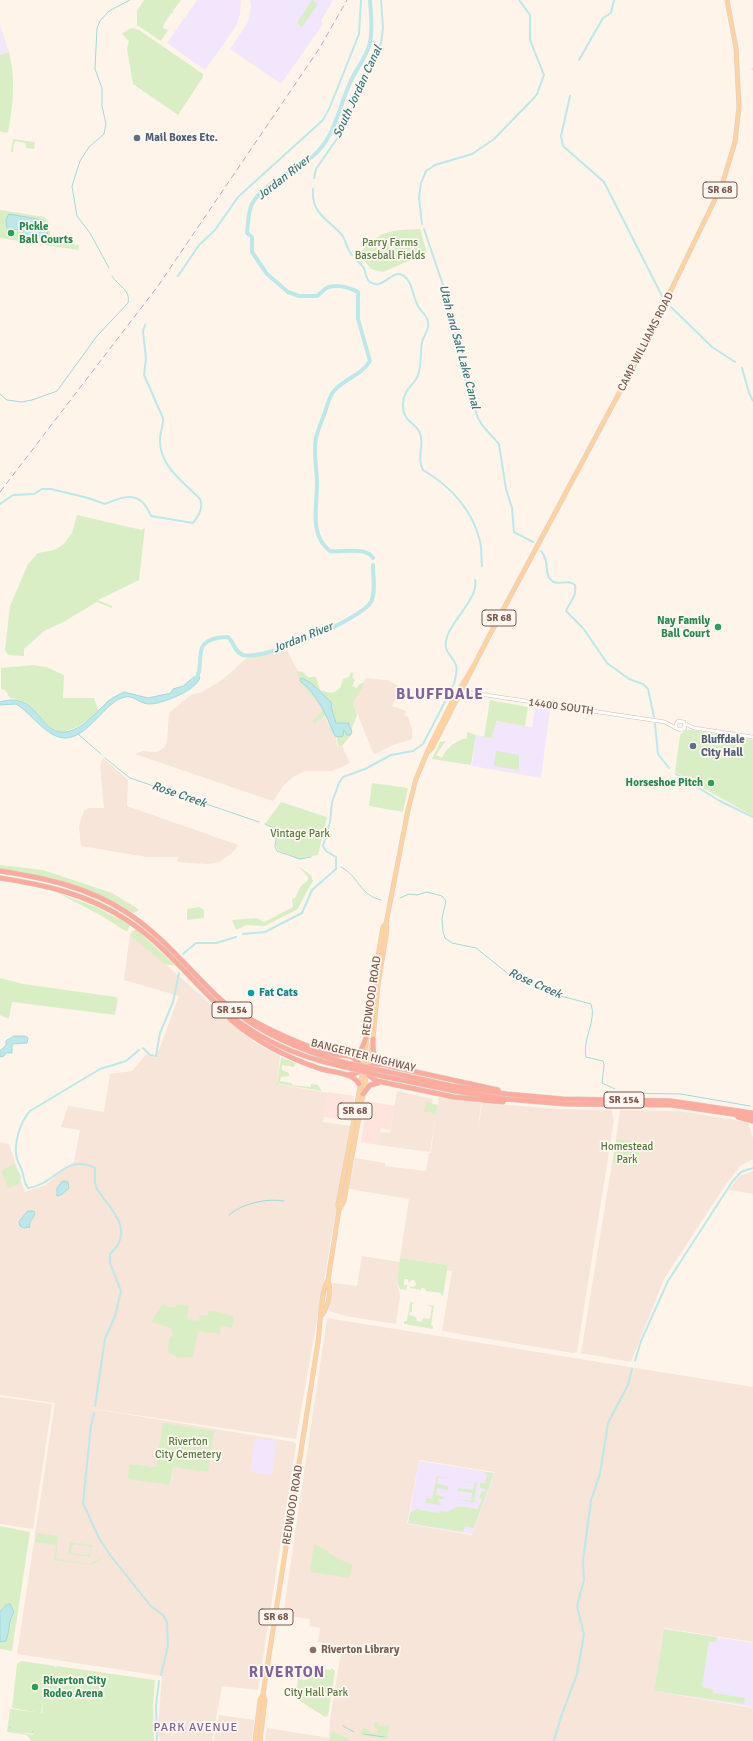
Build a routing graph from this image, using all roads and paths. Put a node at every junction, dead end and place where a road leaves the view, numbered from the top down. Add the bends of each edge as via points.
1 (727, 0) edge
2 (459, 691) junction
3 (665, 722) junction
4 (677, 722) junction
5 (685, 724) junction
6 (676, 728) junction
7 (694, 728) junction
8 (683, 729) junction
9 (753, 738) edge
10 (420, 767) joint
11 (0, 871) edge
12 (0, 878) edge
13 (386, 924) junction
14 (192, 979) junction
15 (219, 998) junction
16 (366, 1038) junction
17 (373, 1039) junction
18 (350, 1056) junction
19 (345, 1065) junction
20 (389, 1065) junction
21 (365, 1069) junction
22 (383, 1073) junction
23 (344, 1075) junction
24 (387, 1083) junction
25 (359, 1084) junction
26 (363, 1094) junction
27 (533, 1097) junction
28 (543, 1102) junction
29 (701, 1108) junction
30 (753, 1112) edge
31 (753, 1117) edge
32 (753, 1121) edge
33 (339, 1210) junction
34 (263, 1694) junction
35 (255, 1741) edge
36 (260, 1741) edge

1 - 2 main road, CAMP WILLIAMS ROAD / SR 68 via 736,48 739,107 735,142 725,176 706,221 639,356
2 - 3 main road, 14400 SOUTH
2 - 10 main road, CAMP WILLIAMS ROAD / SR 68
3 - 4 main road, 14400 SOUTH
3 - 6 main road, 14400 SOUTH
4 - 5 main road
4 - 6 main road
5 - 7 main road
5 - 8 main road
6 - 8 main road
7 - 8 main road
7 - 9 main road
10 - 13 main road, REDWOOD ROAD / SR 68 via 408,810
11 - 15 highway, BANGERTER HIGHWAY / SR 154 via 70,886 100,898 130,915 167,944
12 - 14 highway, BANGERTER HIGHWAY / SR 154 via 37,883 105,907 163,948
13 - 16 main road, REDWOOD ROAD / SR 68 via 383,927 377,957
13 - 17 main road, REDWOOD ROAD / SR 68
14 - 19 highway, BANGERTER HIGHWAY / SR 154 via 230,1016 269,1042 314,1060
14 - 23 highway via 220,1010 253,1037 293,1058
15 - 18 highway via 251,1020 293,1041
15 - 19 highway, BANGERTER HIGHWAY / SR 154 via 244,1019 272,1036 299,1049
16 - 18 highway via 360,1053
16 - 21 main road, REDWOOD ROAD / SR 68
17 - 20 highway via 375,1059
17 - 21 main road, REDWOOD ROAD / SR 68
18 - 21 highway
19 - 22 highway, BANGERTER HIGHWAY / SR 154, bridge
20 - 21 highway via 378,1064
20 - 27 highway via 442,1079
21 - 23 highway
21 - 24 highway via 374,1080
21 - 25 main road, REDWOOD ROAD / SR 68
21 - 26 main road, SR 68
22 - 27 highway, BANGERTER HIGHWAY / SR 154
22 - 28 highway, BANGERTER HIGHWAY / SR 154 via 474,1095
23 - 25 highway via 354,1078
24 - 26 highway via 373,1083
24 - 28 highway via 467,1099
25 - 33 main road, REDWOOD ROAD / SR 68
26 - 33 main road, REDWOOD ROAD / SR 68 via 344,1202
27 - 30 highway, BANGERTER HIGHWAY / SR 154 via 667,1101
28 - 29 highway, BANGERTER HIGHWAY / SR 154 via 655,1104
29 - 31 highway, BANGERTER HIGHWAY / SR 154
29 - 32 highway
33 - 34 main road, REDWOOD ROAD / SR 68 via 326,1311 322,1315
34 - 35 main road, REDWOOD ROAD / SR 68
34 - 36 main road, REDWOOD ROAD / SR 68 via 265,1700

